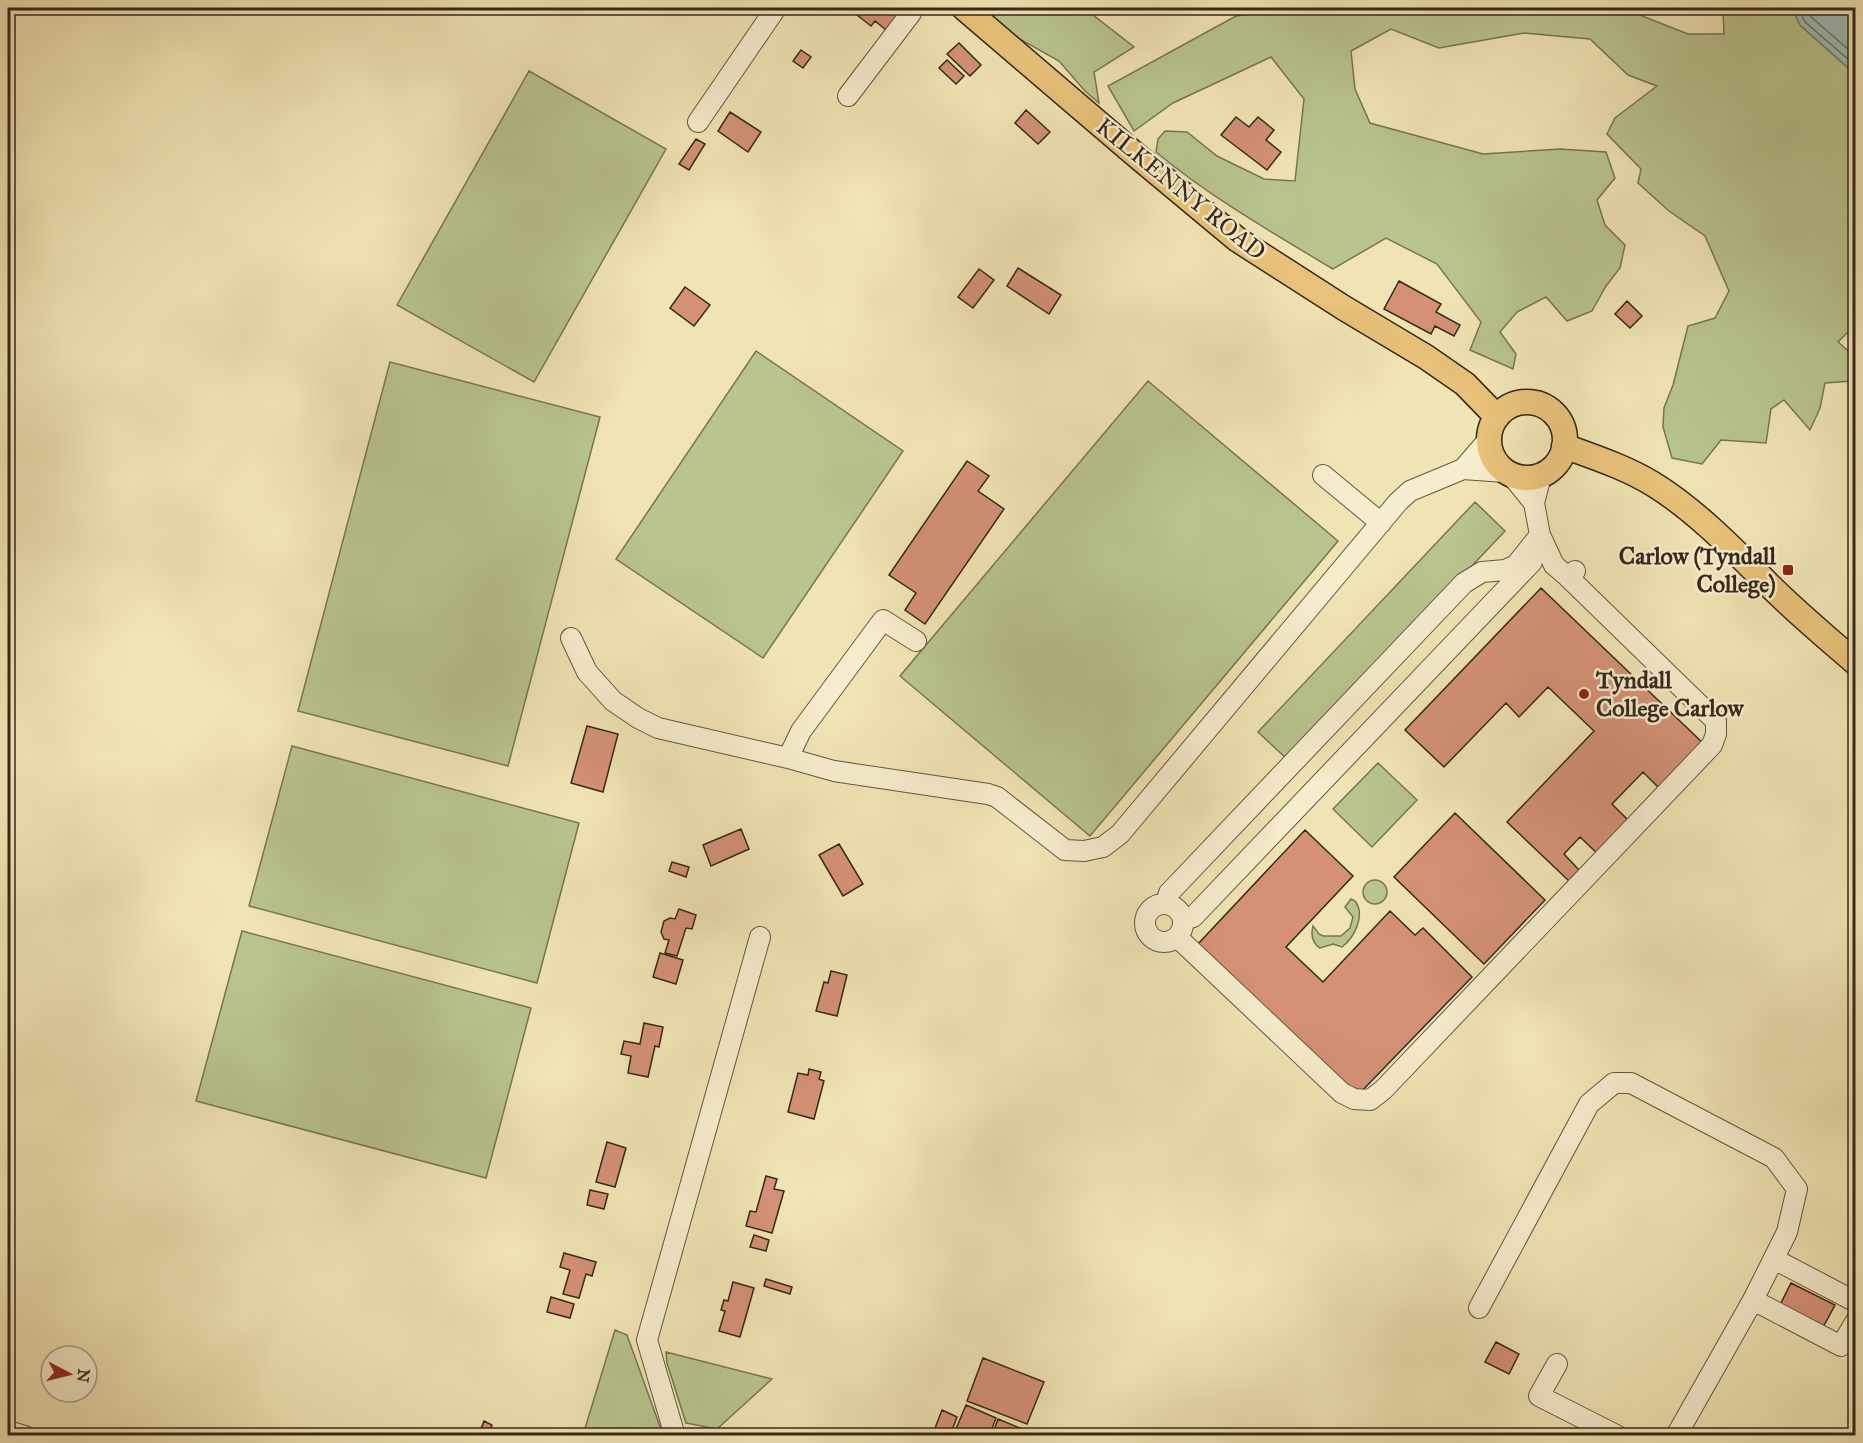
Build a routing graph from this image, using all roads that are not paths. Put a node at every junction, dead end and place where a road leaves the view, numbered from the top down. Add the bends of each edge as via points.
1 (776, 8) edge
2 (964, 8) edge
3 (909, 10) edge
4 (848, 96) dead end
5 (698, 122) dead end
6 (1497, 417) junction
7 (1489, 439) junction
8 (1564, 446) junction
9 (1463, 469) junction
10 (1508, 474) junction
11 (1323, 475) dead end
12 (1541, 476) junction
13 (1534, 502) junction
14 (1381, 523) junction
15 (1540, 535) junction
16 (571, 638) dead end
17 (916, 641) dead end
18 (1856, 663) edge
19 (788, 758) junction
20 (1164, 893) junction
21 (1180, 929) junction
22 (760, 937) dead end
23 (1774, 1259) junction
24 (1753, 1300) junction
25 (1856, 1302) edge
26 (1479, 1308) dead end
27 (1856, 1321) edge
28 (1557, 1364) dead end
29 (8, 1431) edge
30 (25, 1436) edge
31 (675, 1436) edge
32 (1618, 1436) edge
33 (1676, 1436) edge

1 - 5 street
2 - 6 main road, KILKENNY ROAD via 1238,240 1426,357 1465,384
3 - 4 street
6 - 7 main road
6 - 8 main road via 1515,404 1545,407 1561,424
7 - 9 street
7 - 10 main road via 1493,459
8 - 12 main road via 1559,460
8 - 18 main road via 1654,484 1731,547
9 - 10 street
9 - 14 street via 1410,491
10 - 12 main road
10 - 13 street
11 - 14 street
12 - 13 street
13 - 15 street
14 - 19 street via 1120,834 1104,847 1065,850 988,794 834,771
15 - 20 street via 1516,565 1482,572 1464,583
15 - 21 street via 1538,555 1521,574
15 - 21 street via 1554,565 1571,574 1716,721 1712,745 1370,1100 1342,1093
16 - 19 street via 587,672 614,701 638,718 658,728
17 - 19 street via 883,620 801,731
20 - 21 street via 1178,909
20 - 21 street via 1145,918 1145,934 1166,942
22 - 31 street via 647,1340
23 - 24 street
23 - 25 street
23 - 26 street via 1787,1232 1797,1189 1774,1158 1631,1083 1614,1083 1589,1104
24 - 27 street via 1841,1346
24 - 33 street
28 - 32 street via 1539,1396
29 - 30 street

